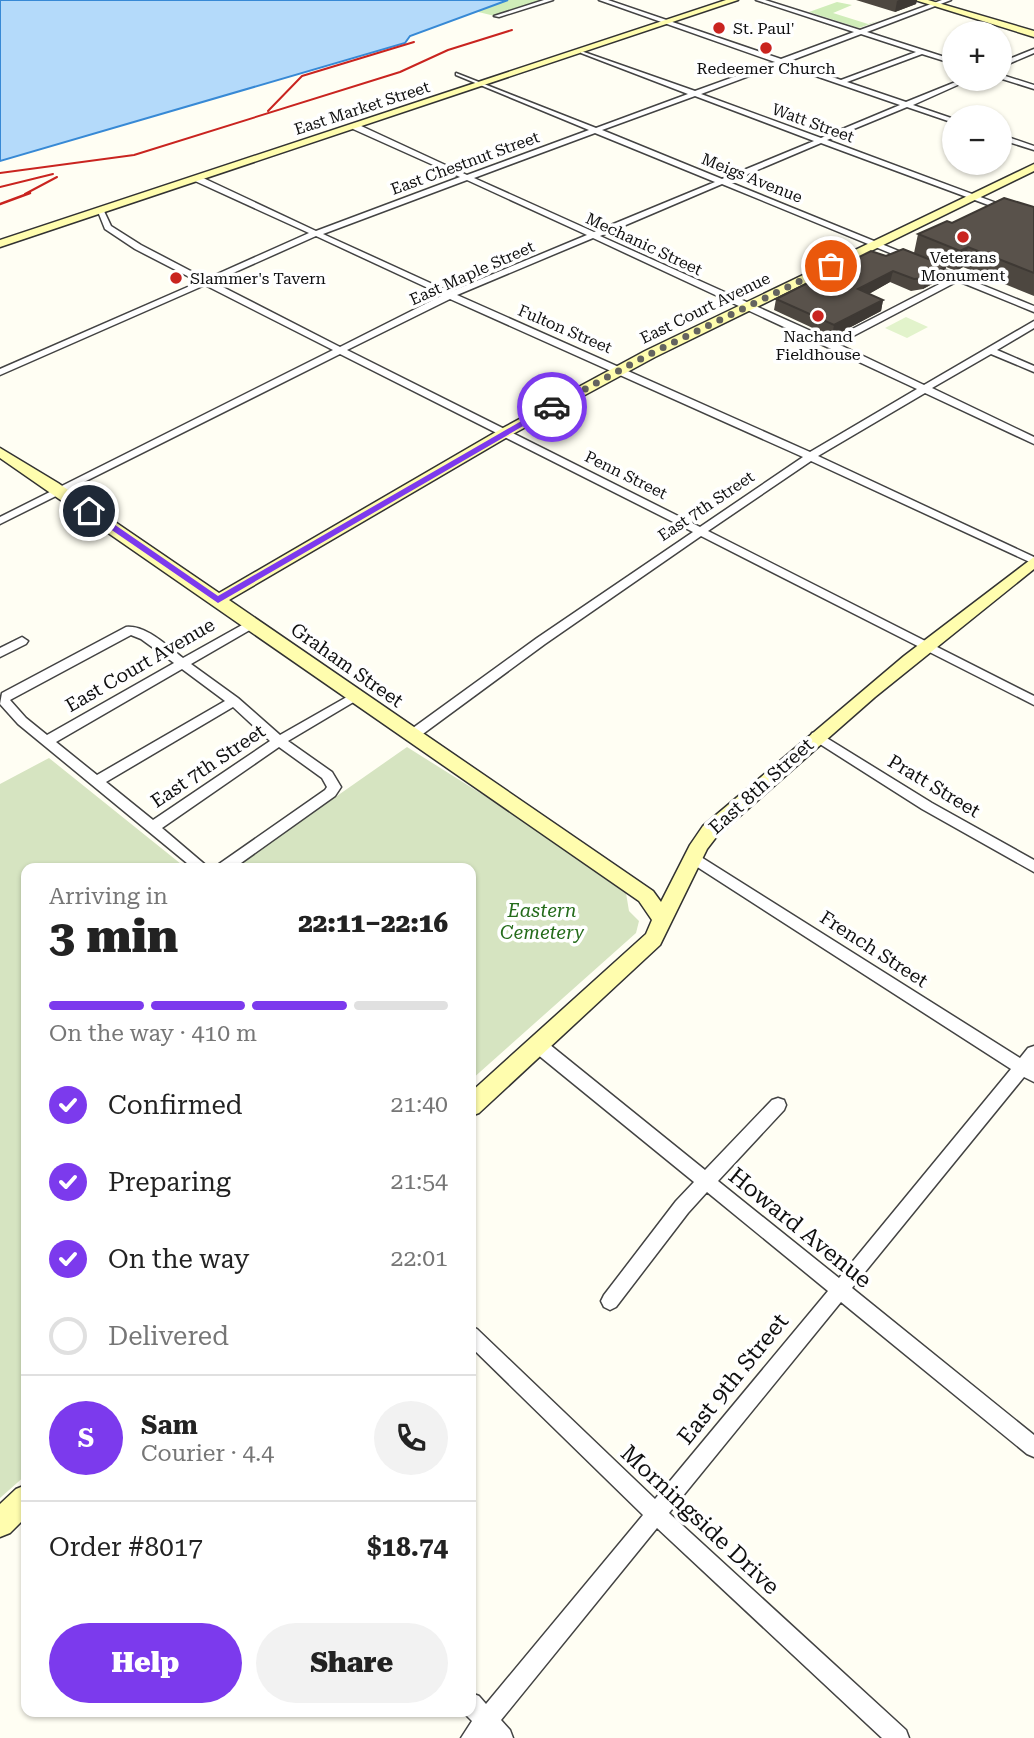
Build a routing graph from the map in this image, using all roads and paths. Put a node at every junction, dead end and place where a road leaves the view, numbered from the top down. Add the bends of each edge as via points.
1 (519, 0) edge
2 (550, 0) edge
3 (602, 0) edge
4 (734, 0) edge
5 (759, 0) edge
6 (919, 0) edge
7 (948, 0) edge
8 (935, 5) junction
9 (485, 12) dead end
10 (497, 16) dead end
11 (667, 22) junction
12 (861, 32) junction
13 (1034, 34) edge
14 (583, 51) junction
15 (1034, 51) edge
16 (922, 52) junction
17 (942, 58) edge
18 (1012, 60) edge
19 (781, 62) junction
20 (458, 75) dead end
21 (1012, 80) edge
22 (841, 82) junction
23 (481, 85) junction
24 (1034, 87) edge
25 (942, 90) edge
26 (693, 94) junction
27 (907, 105) junction
28 (942, 117) edge
29 (356, 127) junction
30 (596, 130) junction
31 (1012, 140) edge
32 (820, 141) junction
33 (1034, 148) edge
34 (1034, 167) edge
35 (467, 177) junction
36 (198, 179) junction
37 (723, 181) junction
38 (972, 197) junction
39 (100, 211) junction
40 (1034, 220) edge
41 (317, 233) junction
42 (592, 235) junction
43 (0, 244) edge
44 (876, 244) junction
45 (957, 278) junction
46 (207, 281) junction
47 (451, 295) junction
48 (748, 307) junction
49 (1034, 309) edge
50 (1034, 324) edge
51 (831, 344) junction
52 (990, 350) junction
53 (340, 351) junction
54 (1034, 369) edge
55 (619, 370) junction
56 (0, 372) edge
57 (923, 388) junction
58 (506, 432) junction
59 (1034, 441) edge
60 (0, 452) edge
61 (809, 457) junction
62 (61, 491) junction
63 (0, 521) edge
64 (702, 530) junction
65 (1034, 562) edge
66 (218, 600) junction
67 (251, 624) junction
68 (22, 641) dead end
69 (925, 644) junction
70 (0, 653) edge
71 (183, 664) junction
72 (356, 697) junction
73 (234, 701) junction
74 (1034, 701) edge
75 (411, 736) junction
76 (817, 736) junction
77 (47, 741) junction
78 (279, 741) junction
79 (97, 781) junction
80 (153, 826) junction
81 (693, 857) junction
82 (196, 863) edge
83 (231, 863) edge
84 (1034, 867) edge
85 (663, 920) junction
86 (538, 1045) junction
87 (1031, 1065) edge
88 (476, 1101) edge
89 (778, 1105) dead end
90 (706, 1183) junction
91 (837, 1290) junction
92 (610, 1301) dead end
93 (476, 1340) edge
94 (1034, 1447) edge
95 (21, 1504) edge
96 (655, 1513) junction
97 (0, 1523) edge
98 (479, 1729) edge
99 (502, 1738) edge
100 (898, 1738) edge

1 - 9 street
2 - 10 street
3 - 11 street
4 - 11 street, East Market Street
5 - 12 street
6 - 8 street
7 - 8 street, East Chestnut Street
8 - 12 street, East Chestnut Street
8 - 13 street
11 - 14 street, East Market Street
11 - 19 street
12 - 16 street
12 - 19 street, East Chestnut Street
14 - 23 street, East Market Street
14 - 26 street, Watt Street
15 - 18 street
16 - 17 street
16 - 22 street
19 - 22 street
19 - 26 street, East Chestnut Street
20 - 23 street, Meigs Avenue
21 - 24 street
22 - 27 street
23 - 29 street, East Market Street
23 - 30 street, Meigs Avenue
25 - 27 street, East Maple Street
26 - 30 street, East Chestnut Street
26 - 32 street, Watt Street
27 - 28 street
27 - 32 street, East Maple Street
29 - 35 street, Mechanic Street
29 - 36 street, East Market Street
30 - 35 street, East Chestnut Street
30 - 37 street, Meigs Avenue
31 - 33 street
32 - 37 street, East Maple Street
32 - 38 street, Watt Street
34 - 38 street, East Court Avenue
35 - 41 street, East Chestnut Street
35 - 42 street, Mechanic Street
36 - 39 street, East Market Street
36 - 41 street, Fulton Street
37 - 42 street, East Maple Street
37 - 44 street, Meigs Avenue
38 - 40 street, Watt Street
38 - 44 street, East Court Avenue
39 - 43 street, East Market Street
39 - 46 street, Penn Street via 108,227 122,239
41 - 46 street, East Chestnut Street
41 - 47 street, Fulton Street
42 - 47 street, East Maple Street
42 - 48 street, Mechanic Street
44 - 45 street, Meigs Avenue
44 - 48 street, East Court Avenue
45 - 49 street, Meigs Avenue
45 - 51 street
46 - 53 street, Penn Street
46 - 56 street, East Chestnut Street
47 - 53 street, East Maple Street
47 - 55 street, Fulton Street
48 - 51 street, Mechanic Street
48 - 55 street, East Court Avenue
50 - 52 street, East 7th Street
51 - 57 street, Mechanic Street
52 - 54 street
52 - 57 street, East 7th Street
53 - 58 street, Penn Street
53 - 62 street, East Maple Street
55 - 58 street, East Court Avenue
55 - 61 street, Fulton Street
57 - 59 street, Mechanic Street
57 - 61 street, East 7th Street
58 - 64 street, Penn Street
58 - 66 street, East Court Avenue
60 - 62 street, Graham Street
61 - 64 street, East 7th Street
61 - 65 street, Fulton Street
62 - 63 street, East Maple Street
62 - 66 street, Graham Street
64 - 69 street, Penn Street
64 - 75 street, East 7th Street
65 - 69 street, East 8th Street
66 - 67 street, Graham Street
67 - 71 street, East Court Avenue
67 - 72 street, Graham Street
68 - 70 street
69 - 74 street, Penn Street
69 - 76 street, East 8th Street
71 - 73 street
71 - 77 street, East Court Avenue
71 - 77 street via 130,630 6,696 4,701 12,712
72 - 75 street, Graham Street
72 - 78 street, East 7th Street
73 - 78 street
73 - 79 street
75 - 85 street, Graham Street via 646,896
76 - 81 street, East 8th Street via 710,830
76 - 84 street, Pratt Street
77 - 79 street
78 - 80 street, East 7th Street
78 - 83 street via 327,775 334,788
79 - 80 street
80 - 82 street
81 - 85 street, East 8th Street
81 - 87 street, French Street
85 - 86 street, East 8th Street via 653,939
86 - 88 street, East 8th Street
86 - 90 street, Howard Avenue
87 - 91 street, East 9th Street
89 - 90 street
90 - 91 street, Howard Avenue
90 - 92 street
91 - 94 street, Howard Avenue
91 - 96 street, East 9th Street
93 - 96 street, Morningside Drive
95 - 97 street
96 - 98 street, East 9th Street
96 - 100 street, Morningside Drive
98 - 99 street

